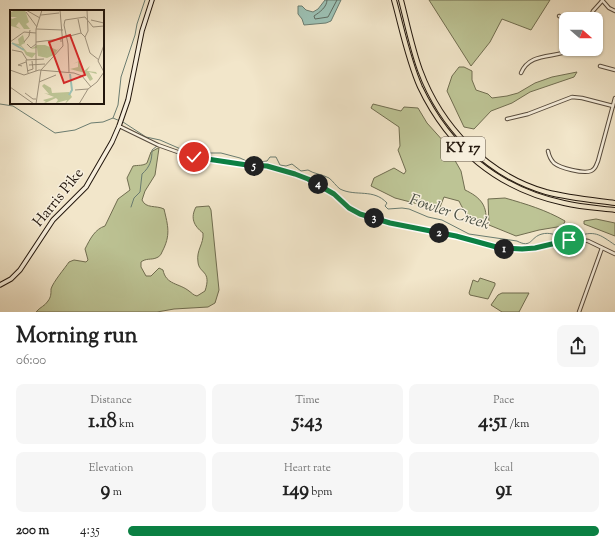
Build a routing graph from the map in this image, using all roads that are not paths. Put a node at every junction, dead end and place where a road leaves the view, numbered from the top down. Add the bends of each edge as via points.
1 (152, 0) edge
2 (394, 0) edge
3 (401, 0) edge
4 (602, 0) edge
5 (615, 11) edge
6 (593, 12) edge
7 (559, 54) edge
8 (600, 66) dead end
9 (615, 70) edge
10 (521, 73) dead end
11 (615, 98) edge
12 (613, 106) junction
13 (507, 119) dead end
14 (119, 126) junction
15 (548, 151) dead end
16 (615, 203) edge
17 (615, 210) edge
18 (602, 248) junction
19 (615, 254) edge
20 (0, 285) edge
21 (579, 312) edge

1 - 14 main road, Harris Pike
2 - 17 main road, KY 17 via 421,88 439,120 470,156 492,174 541,197
3 - 16 main road, KY 17 via 414,53 428,89 466,144 493,167 545,191
4 - 5 street
4 - 6 street
7 - 10 street via 534,59
8 - 9 street
11 - 12 street
12 - 13 street via 572,97
12 - 15 street via 598,161 592,170 574,171 556,164
14 - 18 street via 158,145 189,156 267,166 295,174 334,194 352,211 390,223 507,249 535,248 577,240 588,241
14 - 20 main road, Harris Pike via 86,187 53,220 20,270
18 - 19 street
18 - 21 street

